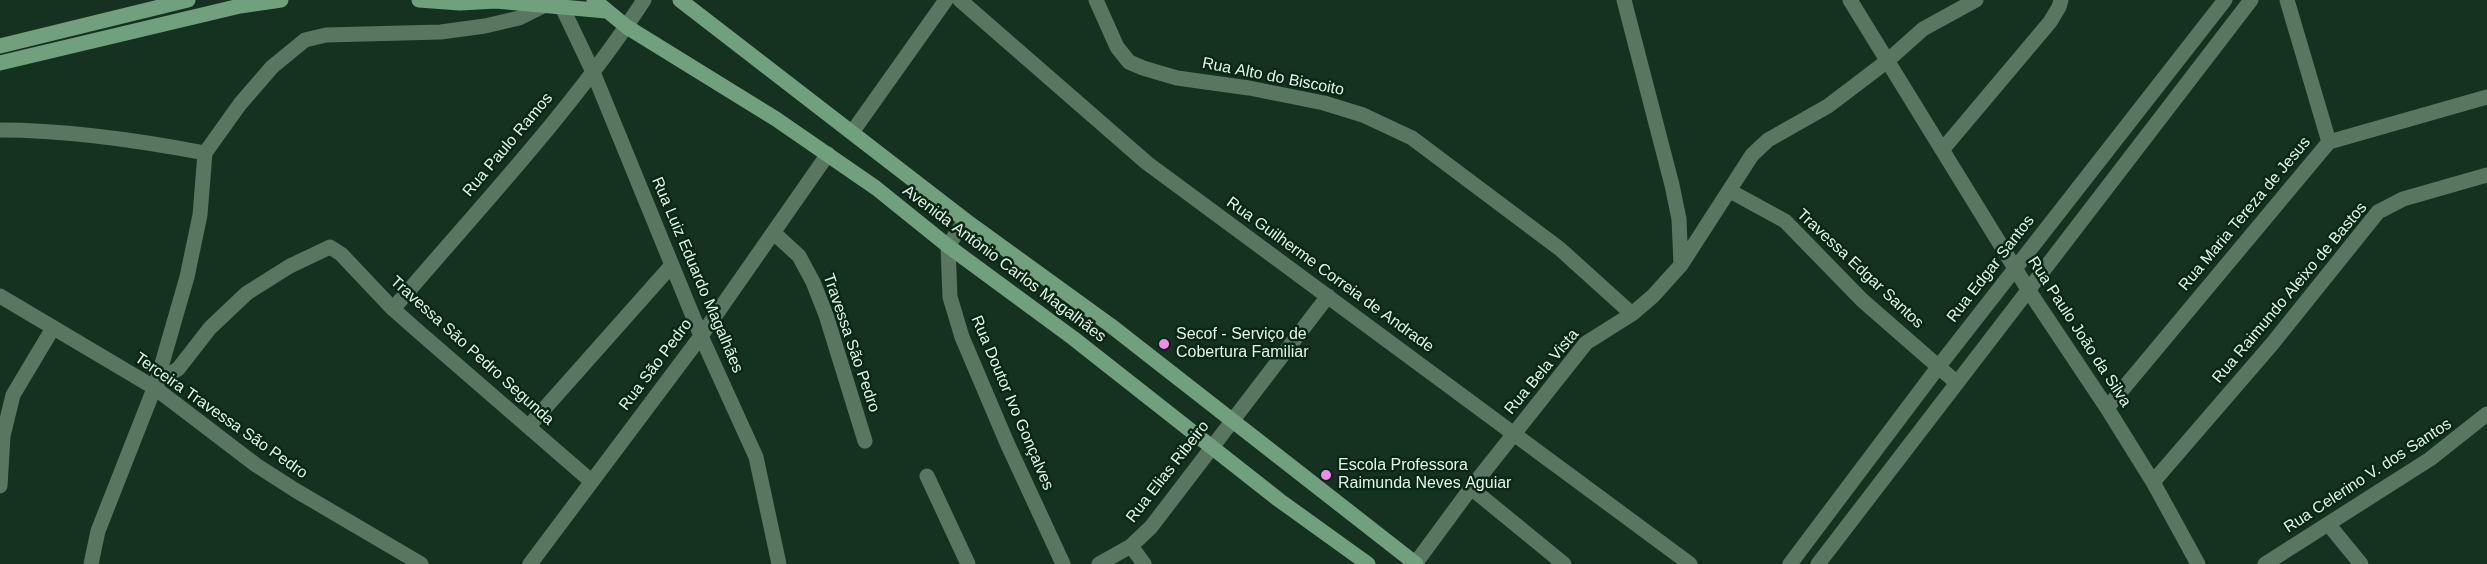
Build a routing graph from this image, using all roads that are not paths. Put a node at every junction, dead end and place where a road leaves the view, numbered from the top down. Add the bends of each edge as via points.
1 (188, 0) edge
2 (280, 0) edge
3 (419, 0) edge
4 (594, 0) edge
5 (644, 0) edge
6 (680, 0) edge
7 (946, 0) edge
8 (960, 0) edge
9 (1096, 0) edge
10 (1624, 0) edge
11 (1850, 0) edge
12 (1976, 0) edge
13 (2061, 0) edge
14 (2225, 0) edge
15 (2252, 0) edge
16 (2287, 0) edge
17 (495, 1) edge
18 (543, 6) junction
19 (562, 7) junction
20 (606, 11) junction
21 (627, 27) junction
22 (0, 46) edge
23 (1886, 62) junction
24 (0, 63) edge
25 (593, 72) junction
26 (2487, 97) edge
27 (2139, 110) junction
28 (2156, 124) junction
29 (0, 130) edge
30 (853, 131) junction
31 (2329, 142) junction
32 (1943, 149) junction
33 (205, 153) junction
34 (828, 154) junction
35 (2487, 175) edge
36 (1730, 191) junction
37 (965, 220) junction
38 (774, 233) junction
39 (948, 246) junction
40 (672, 265) junction
41 (1681, 265) junction
42 (2015, 268) junction
43 (2029, 291) junction
44 (0, 296) edge
45 (1328, 296) junction
46 (393, 309) junction
47 (1632, 314) junction
48 (53, 328) junction
49 (700, 336) junction
50 (1939, 366) junction
51 (1957, 383) junction
52 (156, 385) junction
53 (2107, 408) junction
54 (2487, 414) edge
55 (1232, 419) junction
56 (529, 426) junction
57 (1514, 433) junction
58 (865, 441) dead end
59 (1211, 446) junction
60 (927, 476) dead end
61 (591, 481) junction
62 (2153, 482) junction
63 (0, 486) edge
64 (1471, 488) junction
65 (2329, 525) junction
66 (1131, 546) junction
67 (91, 564) edge
68 (421, 564) edge
69 (530, 564) edge
70 (779, 564) edge
71 (968, 564) edge
72 (1063, 564) edge
73 (1099, 564) edge
74 (1144, 564) edge
75 (1368, 564) edge
76 (1415, 564) edge
77 (1563, 564) edge
78 (1690, 564) edge
79 (1790, 564) edge
80 (1818, 564) edge
81 (2198, 564) edge
82 (2265, 564) edge
83 (2361, 564) edge

1 - 22 main road
2 - 24 main road
3 - 17 main road
4 - 20 main road, Avenida Antônio Carlos Magalhães
5 - 21 street, Rua Paulo Ramos
6 - 30 main road, Avenida Antônio Carlos Magalhães
7 - 30 street
8 - 45 street, Rua Guilherme Correia de Andrade via 1147,163
9 - 47 street, Rua Alto do Biscoito via 1117,47 1129,62 1177,78 1324,103 1363,115 1412,138 1560,249
10 - 41 street via 1672,185 1679,219
11 - 23 street, Rua Paulo João da Silva
12 - 23 street, Rua Bela Vista via 1923,29
13 - 32 street via 2050,22
14 - 27 street, Rua Edgar Santos
15 - 28 street
16 - 31 street
17 - 18 main road
18 - 19 main road
18 - 33 street via 519,18 485,26 441,32 326,35 305,40 272,66
19 - 20 main road
19 - 25 street, Rua Luiz Eduardo Magalhães
20 - 21 main road, Avenida Antônio Carlos Magalhães
21 - 25 street, Rua Paulo Ramos
21 - 34 main road, Avenida Antônio Carlos Magalhães
23 - 32 street, Rua Paulo João da Silva
23 - 36 street, Rua Bela Vista via 1828,106 1768,140 1752,155
25 - 40 street, Rua Luiz Eduardo Magalhães
25 - 46 street, Rua Paulo Ramos
26 - 31 street, Rua Maria Tereza de Jesus
27 - 28 street
27 - 42 street, Rua Edgar Santos
28 - 43 street
29 - 33 street via 130,139
30 - 37 main road, Avenida Antônio Carlos Magalhães
31 - 53 street, Rua Maria Tereza de Jesus
32 - 42 street, Rua Paulo João da Silva
33 - 52 street via 194,248
34 - 38 street, Rua São Pedro
34 - 39 main road, Avenida Antônio Carlos Magalhães
35 - 62 street, Rua Raimundo Aleixo de Bastos via 2403,200 2378,212 2272,344
36 - 41 street, Rua Bela Vista
36 - 50 street, Travessa Edgar Santos via 1785,221 1862,300
37 - 39 street
37 - 55 main road, Avenida Antônio Carlos Magalhães
38 - 49 street, Rua São Pedro
38 - 58 street, Travessa São Pedro via 799,256 813,282
39 - 59 main road, Avenida Antônio Carlos Magalhães
39 - 72 street, Rua Doutor Ivo Gonçalves via 950,297 962,337
40 - 49 street, Rua Luiz Eduardo Magalhães
40 - 56 street
41 - 47 street, Rua Bela Vista
42 - 43 street, Rua Paulo João da Silva
42 - 50 street, Rua Edgar Santos
43 - 51 street
43 - 53 street, Rua Paulo João da Silva
44 - 48 street, Terceira Travessa São Pedro
45 - 55 street, Rua Elias Ribeiro
45 - 57 street, Rua Guilherme Correia de Andrade
46 - 52 street, Travessa São Pedro Segunda via 330,247 247,293 210,328 178,369
46 - 56 street, Travessa São Pedro Segunda
47 - 57 street, Rua Bela Vista via 1586,343
48 - 52 street, Terceira Travessa São Pedro
48 - 63 street via 13,395 3,436
49 - 61 street, Rua São Pedro
49 - 70 street, Rua Luiz Eduardo Magalhães via 756,457
50 - 51 street, Travessa Edgar Santos
50 - 79 street, Rua Edgar Santos
51 - 80 street
52 - 67 street via 98,531
52 - 68 street, Terceira Travessa São Pedro via 266,471
53 - 62 street, Rua Paulo João da Silva
54 - 65 street, Rua Celerino V. dos Santos via 2430,459
55 - 59 street, Rua Elias Ribeiro
55 - 76 main road, Avenida Antônio Carlos Magalhães
56 - 61 street, Travessa São Pedro Segunda
57 - 64 street, Rua Bela Vista
57 - 78 street, Rua Guilherme Correia de Andrade
59 - 66 street, Rua Elias Ribeiro via 1151,527
59 - 75 main road, Avenida Antônio Carlos Magalhães
60 - 71 street
61 - 69 street, Rua São Pedro
62 - 81 street, Rua Paulo João da Silva
64 - 76 street, Rua Bela Vista
64 - 77 street
65 - 82 street, Rua Celerino V. dos Santos
65 - 83 street
66 - 73 street, Rua Elias Ribeiro
66 - 74 street

